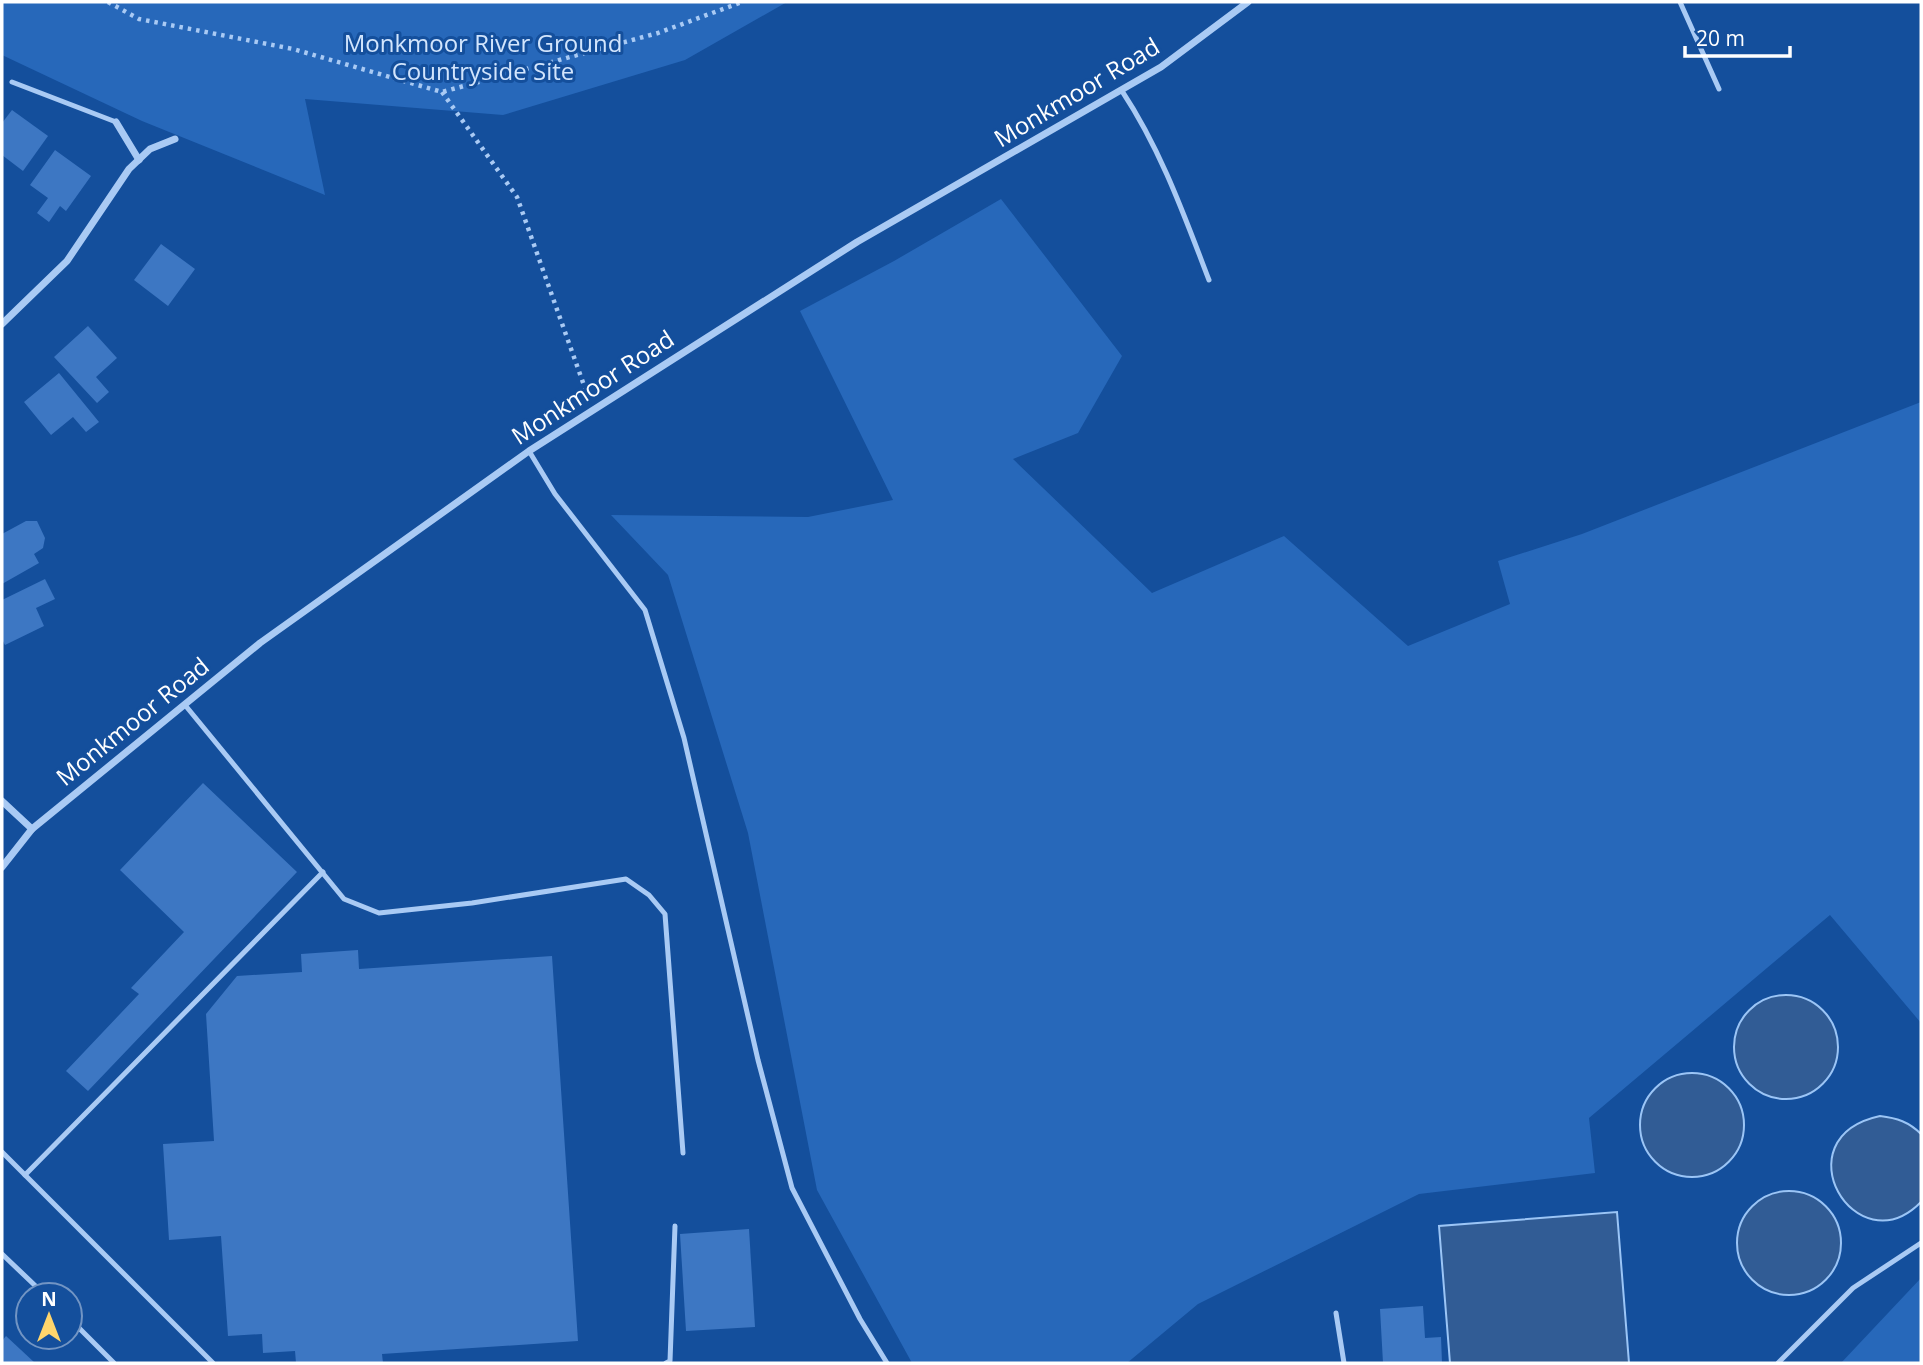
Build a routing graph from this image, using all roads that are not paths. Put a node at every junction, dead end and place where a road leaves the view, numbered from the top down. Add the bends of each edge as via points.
1 (1248, 2) edge
2 (1680, 2) edge
3 (12, 82) dead end
4 (1718, 89) dead end
5 (1122, 91) junction
6 (116, 122) joint
7 (175, 139) dead end
8 (139, 160) junction
9 (1209, 281) dead end
10 (2, 324) edge
11 (529, 451) junction
12 (185, 705) junction
13 (2, 801) edge
14 (32, 830) junction
15 (2, 867) edge
16 (323, 873) junction
17 (2, 1152) edge
18 (683, 1153) dead end
19 (25, 1175) junction
20 (675, 1226) dead end
21 (1921, 1243) edge
22 (2, 1254) edge
23 (30, 1281) edge
24 (1336, 1313) dead end
25 (84, 1333) edge
26 (114, 1363) edge
27 (213, 1363) edge
28 (666, 1363) edge
29 (887, 1363) edge
30 (1344, 1363) edge
31 (1779, 1363) edge

1 - 5 street, Monkmoor Road
2 - 4 lane
3 - 6 lane
5 - 9 lane via 1145,126 1174,187
5 - 11 street, Monkmoor Road via 857,242
6 - 8 street
7 - 8 street via 150,149
8 - 10 street via 128,169 68,261
11 - 12 street, Monkmoor Road via 260,643
11 - 29 lane via 555,494 645,610 684,738 792,1188
12 - 14 street, Monkmoor Road
12 - 16 lane
13 - 14 street
14 - 15 street, Monkmoor Road
16 - 18 lane via 344,899 379,913 626,879 649,895 665,914
16 - 19 lane
17 - 19 lane
19 - 27 lane
20 - 28 lane via 670,1360
21 - 31 lane via 1853,1288
22 - 23 lane
24 - 30 lane
25 - 26 lane

